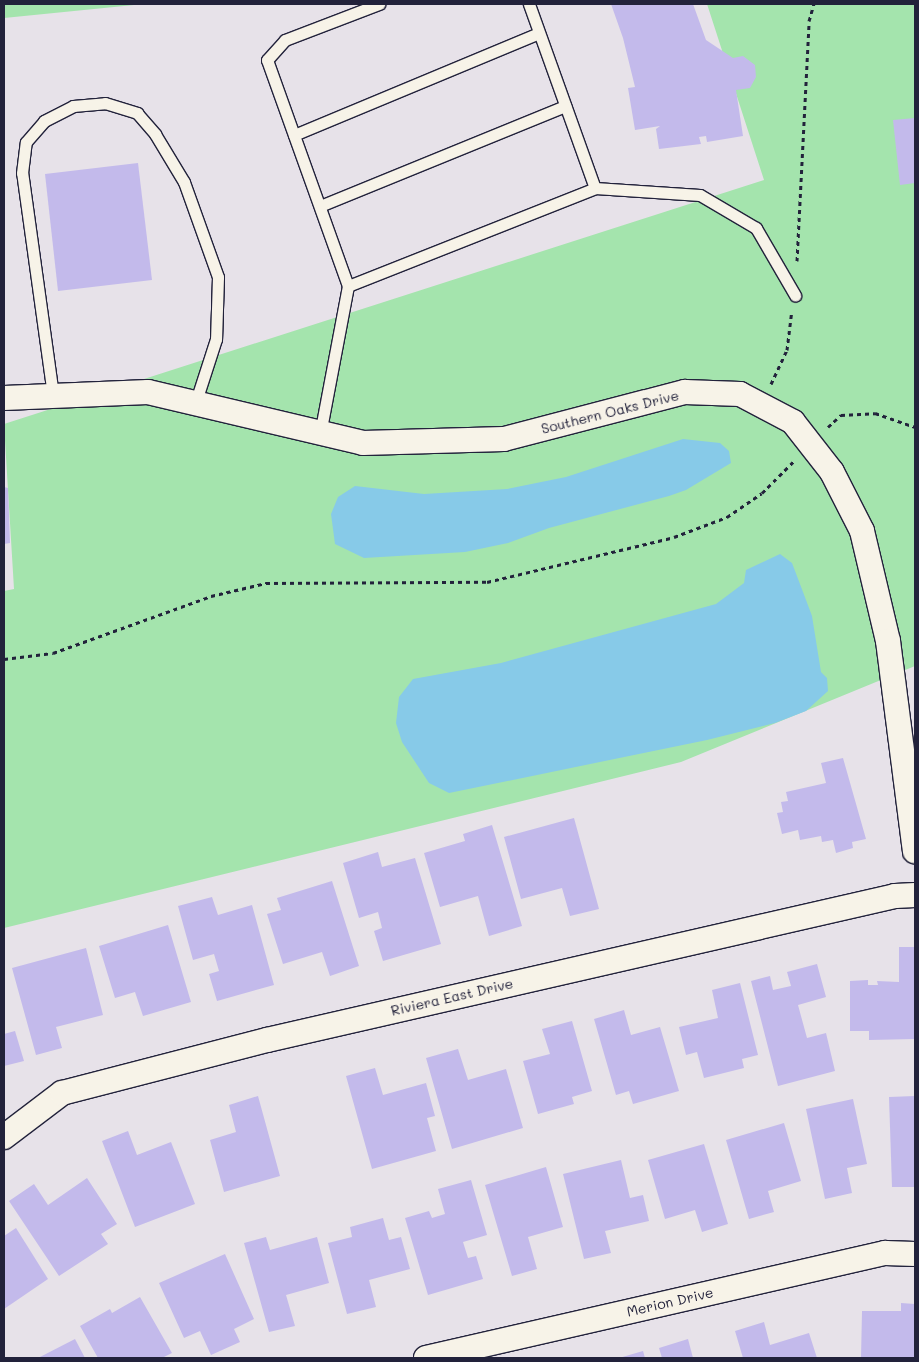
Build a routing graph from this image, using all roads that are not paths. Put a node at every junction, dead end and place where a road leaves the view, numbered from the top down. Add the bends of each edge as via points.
1 (380, 4) edge
2 (529, 4) edge
3 (539, 34) junction
4 (565, 106) junction
5 (294, 134) junction
6 (595, 188) junction
7 (320, 206) junction
8 (348, 286) junction
9 (795, 295) road end
10 (54, 395) junction
11 (4, 398) edge
12 (195, 404) junction
13 (320, 434) junction
14 (915, 851) edge
15 (915, 895) edge
16 (4, 1137) edge
17 (915, 1254) edge
18 (426, 1358) edge

1 - 5 lane via 285,40 268,60
2 - 3 lane
3 - 4 lane
3 - 5 lane
4 - 6 lane
4 - 7 lane
5 - 7 lane
6 - 8 lane
6 - 9 lane via 700,196 756,228
7 - 8 lane
8 - 13 lane
10 - 11 street, Southern Oaks Drive
10 - 12 street, Southern Oaks Drive via 148,392
10 - 12 lane via 22,173 26,142 44,121 73,106 105,103 138,113 155,134 184,182 218,277 220,311 216,339
12 - 13 street, Southern Oaks Drive
13 - 14 street, Southern Oaks Drive via 363,443 504,439 685,392 740,394 793,422 832,472 862,531 888,641
15 - 16 street, Riviera East Drive via 895,896 814,914 267,1040 62,1093
17 - 18 street, Merion Drive via 885,1253

